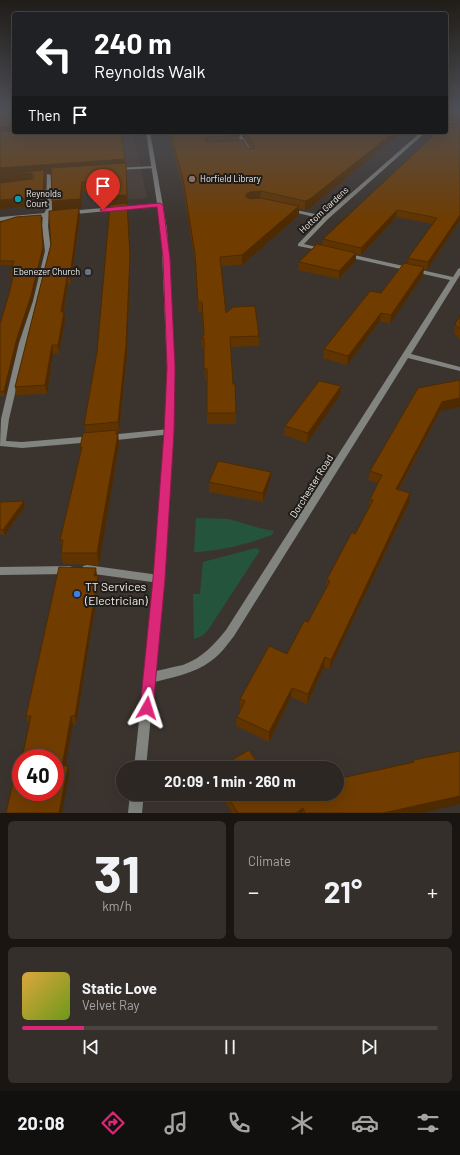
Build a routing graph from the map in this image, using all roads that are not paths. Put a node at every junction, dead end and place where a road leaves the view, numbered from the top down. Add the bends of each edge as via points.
1 (150, 146) edge
2 (246, 146) edge
3 (408, 146) edge
4 (251, 154) edge
5 (154, 167) junction
6 (109, 169) edge
7 (42, 175) edge
8 (160, 205) junction
9 (282, 208) edge
10 (46, 215) junction
11 (326, 218) junction
12 (0, 219) edge
13 (330, 252) edge
14 (338, 254) edge
15 (460, 270) edge
16 (454, 279) junction
17 (407, 355) junction
18 (460, 369) edge
19 (169, 432) junction
20 (0, 443) edge
21 (0, 570) edge
22 (159, 579) junction
23 (150, 678) junction
24 (141, 761) edge
25 (136, 801) edge
26 (134, 813) edge

1 - 5 street
2 - 4 street
3 - 11 street, Hottom Gardens
5 - 6 street
5 - 8 street
7 - 10 street via 51,175 49,210
8 - 10 street
8 - 19 street via 166,258 171,368
9 - 11 street
10 - 12 street
10 - 20 street via 45,237 48,251
11 - 13 street, Hottom Gardens via 300,245
14 - 16 street
15 - 16 street, Dorchester Road
16 - 17 street, Dorchester Road
17 - 18 street
17 - 23 street, Dorchester Road via 230,633 213,653 190,668
19 - 20 street via 22,445
19 - 22 street
21 - 22 street via 91,569
22 - 23 street
23 - 24 street
25 - 26 street

